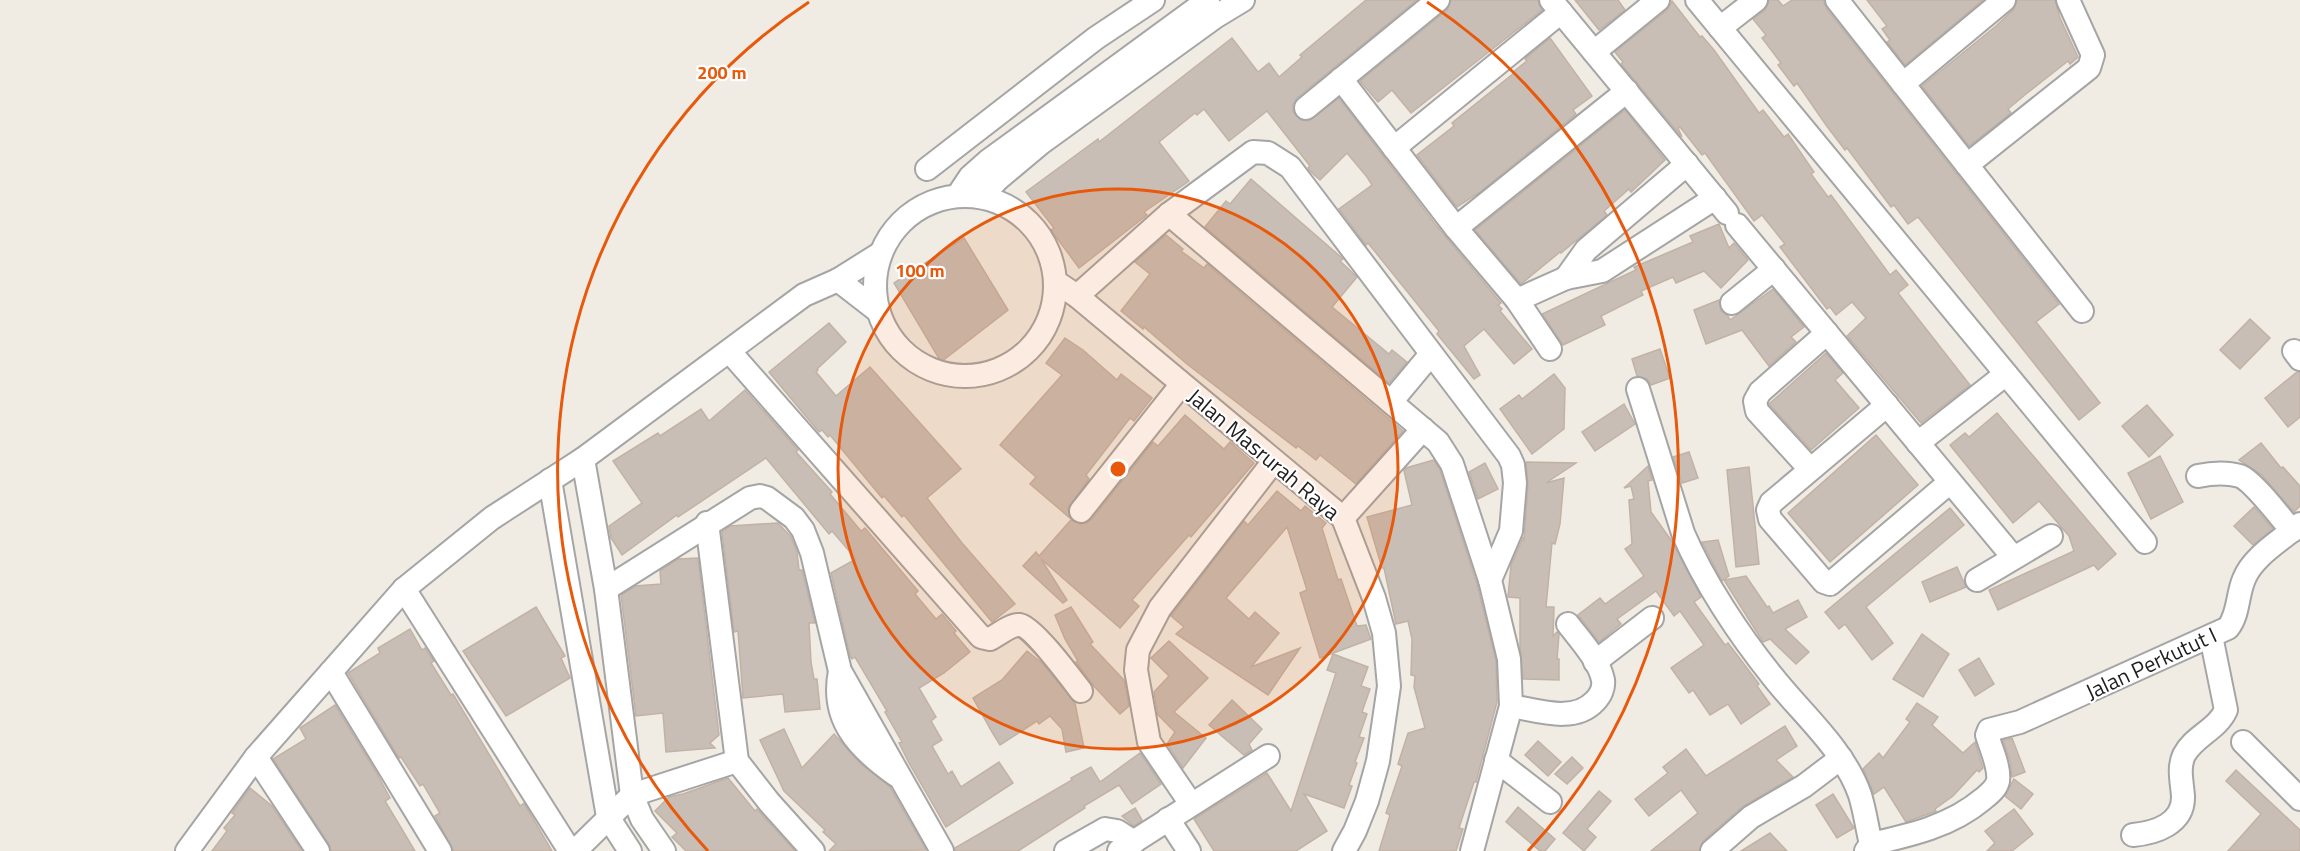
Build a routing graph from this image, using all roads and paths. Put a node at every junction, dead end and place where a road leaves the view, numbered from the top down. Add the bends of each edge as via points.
1 (1153, 0) edge
2 (1208, 0) edge
3 (1243, 0) edge
4 (1438, 0) edge
5 (1658, 0) edge
6 (1697, 0) edge
7 (1755, 0) edge
8 (2004, 0) edge
9 (2068, 0) edge
10 (1839, 1) edge
11 (1556, 6) edge
12 (1720, 28) junction
13 (1594, 52) junction
14 (1341, 79) junction
15 (1903, 84) junction
16 (1627, 92) junction
17 (1306, 108) dead end
18 (1394, 148) junction
19 (1687, 164) junction
20 (1967, 165) junction
21 (927, 169) dead end
22 (958, 195) junction
23 (981, 197) junction
24 (1727, 212) junction
25 (1169, 214) junction
26 (1456, 228) junction
27 (881, 253) junction
28 (1774, 269) junction
29 (1566, 278) junction
30 (838, 280) junction
31 (1056, 282) junction
32 (1077, 296) junction
33 (1517, 300) junction
34 (1732, 303) dead end
35 (878, 311) junction
36 (2082, 311) dead end
37 (1827, 333) junction
38 (1550, 349) dead end
39 (730, 351) junction
40 (1431, 354) junction
41 (2006, 374) junction
42 (1181, 385) junction
43 (1638, 389) dead end
44 (1391, 402) junction
45 (1887, 405) junction
46 (1423, 429) junction
47 (1918, 443) junction
48 (583, 459) junction
49 (1274, 461) junction
50 (1809, 468) junction
51 (2198, 476) dead end
52 (550, 480) junction
53 (1950, 482) junction
54 (1081, 511) dead end
55 (1343, 518) junction
56 (707, 523) junction
57 (2296, 527) edge
58 (2050, 536) dead end
59 (2145, 543) dead end
60 (2013, 557) junction
61 (1490, 580) junction
62 (1977, 580) dead end
63 (404, 589) junction
64 (606, 589) junction
65 (1652, 618) dead end
66 (1568, 624) dead end
67 (2211, 636) junction
68 (1595, 662) junction
69 (331, 672) junction
70 (1082, 691) dead end
71 (1511, 706) junction
72 (2243, 742) dead end
73 (1268, 756) dead end
74 (256, 758) junction
75 (1841, 759) junction
76 (1496, 760) junction
77 (736, 761) junction
78 (632, 795) junction
79 (2300, 799) edge
80 (1550, 802) dead end
81 (1191, 804) junction
82 (608, 817) junction
83 (1168, 819) junction
84 (2133, 835) dead end
85 (1127, 846) edge
86 (1869, 848) edge
87 (187, 851) edge
88 (318, 851) edge
89 (440, 851) edge
90 (570, 851) edge
91 (575, 851) edge
92 (630, 851) edge
93 (664, 851) edge
94 (813, 851) edge
95 (942, 851) edge
96 (1066, 851) edge
97 (1189, 851) edge
98 (1344, 851) edge
99 (1472, 851) edge
100 (1712, 851) edge

1 - 21 street via 1096,38
2 - 22 street via 988,161
3 - 23 street via 1041,143
4 - 14 street
5 - 13 street
6 - 12 street
7 - 12 street
8 - 15 street
9 - 20 street via 2092,55 2089,68
10 - 15 street
11 - 13 street
11 - 18 street
12 - 41 street
13 - 16 street
14 - 17 street
14 - 18 street
15 - 20 street
16 - 19 street
16 - 26 street
18 - 26 street
19 - 24 street
19 - 29 street via 1586,249
20 - 36 street
22 - 23 street
22 - 27 street via 918,209 896,228
23 - 31 street via 1016,210 1037,229 1051,254
24 - 28 street
24 - 29 street via 1602,271
25 - 32 street
25 - 40 street via 1253,152 1275,156 1290,167
25 - 44 street
26 - 33 street
27 - 30 street
27 - 35 street via 874,282
28 - 34 street
28 - 37 street
29 - 33 street
30 - 35 street
30 - 39 street via 804,295
31 - 32 street, Jalan Masrurah Raya
31 - 35 street via 1053,311 1040,338 1020,359 994,373 965,378 936,373 910,359 890,338
32 - 42 street, Jalan Masrurah Raya
33 - 38 street
37 - 45 street
37 - 50 street via 1755,401 1757,411
39 - 48 street
39 - 70 street via 981,637 990,639 1022,625
40 - 44 street
40 - 61 street via 1513,465 1511,531
41 - 47 street
41 - 59 street
42 - 49 street, Jalan Masrurah Raya
42 - 54 street
43 - 75 street via 1683,533 1702,575 1771,675
44 - 46 street
45 - 47 street
45 - 50 street
46 - 55 street
46 - 61 street via 1444,448 1452,464
47 - 53 street
48 - 52 street
48 - 64 street
49 - 55 street, Jalan Masrurah Raya
49 - 81 street via 1160,608 1138,650 1136,670 1149,742
50 - 53 street via 1770,503 1768,514 1824,582 1830,584
51 - 57 street via 2217,472 2242,477
52 - 63 street via 484,525
52 - 82 street
53 - 60 street
55 - 98 street, Jalan Masrurah Raya via 1384,633 1389,686 1378,761 1367,801
56 - 64 street
56 - 77 street
56 - 95 street via 756,496 767,498 794,519 808,539 840,671 839,708 856,742 902,779
57 - 67 street, Jalan Perkutut I via 2249,571 2240,589 2233,621
58 - 60 street
60 - 62 street
61 - 71 street via 1509,659
63 - 69 street
63 - 90 street
64 - 78 street
65 - 68 street
66 - 68 street
67 - 84 street via 2226,710 2222,719 2184,755 2182,809 2174,820 2150,833
67 - 86 street, Jalan Perkutut I via 2020,722 1994,728 1987,733 1996,766 1995,788 1947,822
68 - 71 street via 1603,678 1602,691 1584,709 1559,714
69 - 74 street
69 - 89 street
71 - 76 street
72 - 79 street
73 - 81 street
74 - 87 street
74 - 88 street
75 - 86 street via 1860,794
75 - 100 street via 1751,817
76 - 80 street
76 - 99 street
77 - 78 street
77 - 94 street
78 - 82 street
78 - 93 street via 642,819
81 - 83 street
82 - 91 street
82 - 92 street
83 - 85 street
83 - 97 street
85 - 96 street via 1124,834 1105,829

